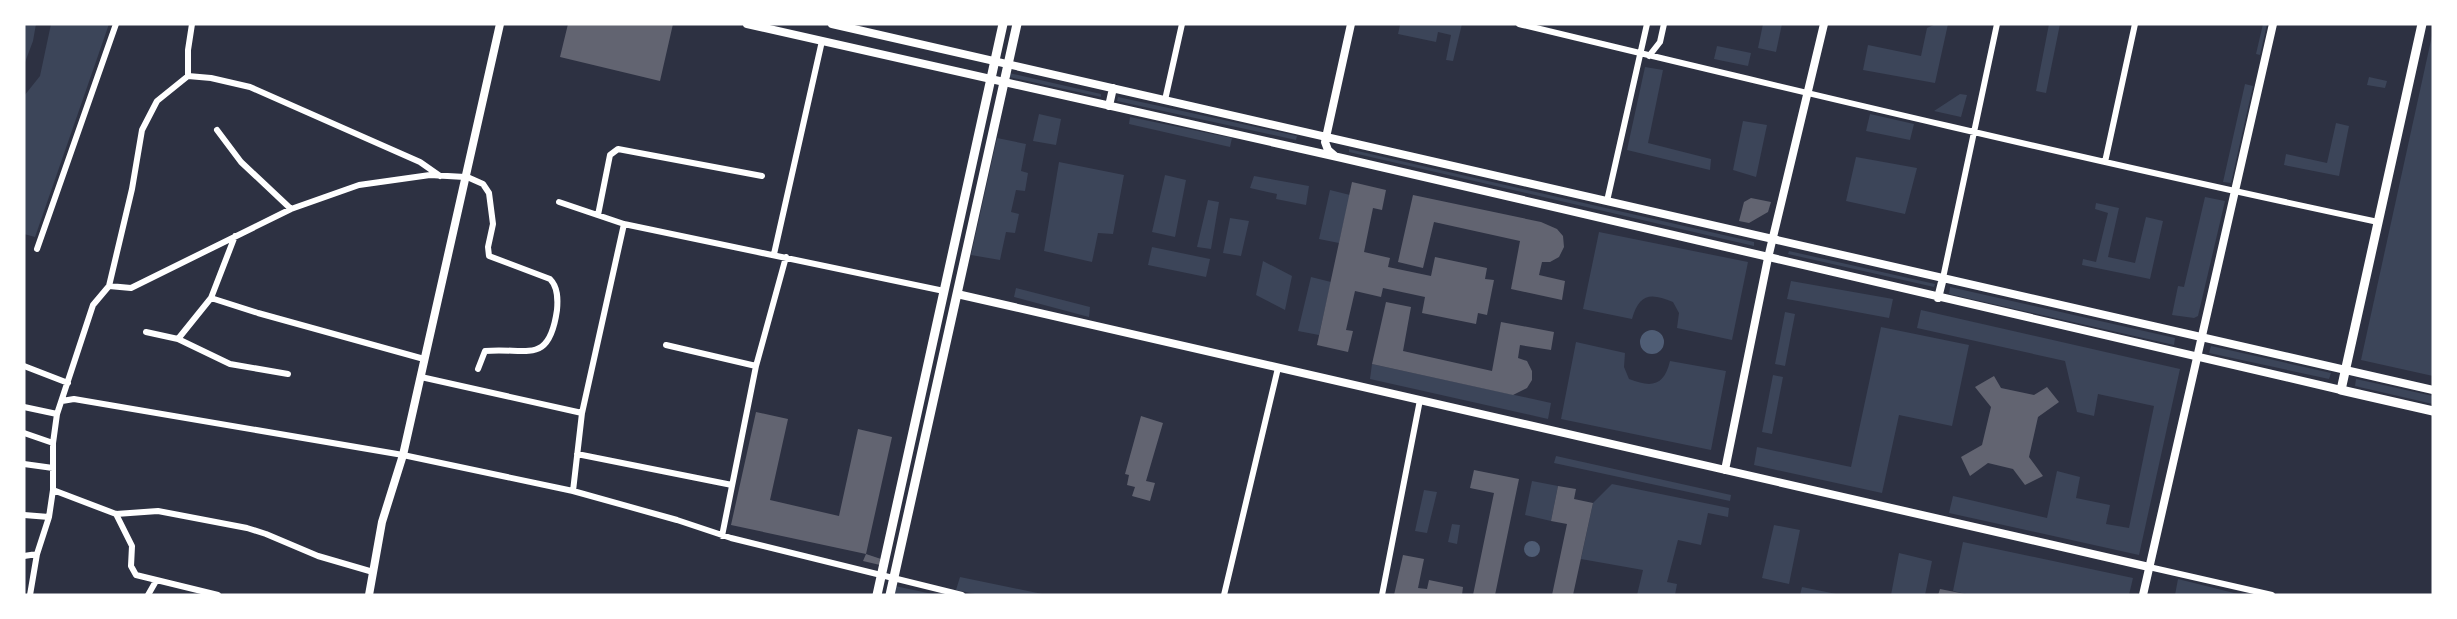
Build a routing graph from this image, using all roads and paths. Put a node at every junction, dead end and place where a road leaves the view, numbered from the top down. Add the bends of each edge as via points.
1 (117, 24) edge
2 (192, 24) edge
3 (500, 24) edge
4 (747, 24) edge
5 (832, 24) edge
6 (1003, 24) edge
7 (1017, 24) edge
8 (1182, 24) edge
9 (1352, 24) edge
10 (1519, 24) edge
11 (1647, 24) edge
12 (1664, 24) edge
13 (1824, 24) edge
14 (1997, 24) edge
15 (2135, 24) edge
16 (2273, 24) edge
17 (2422, 24) edge
18 (844, 25) edge
19 (822, 41) junction
20 (1641, 53) junction
21 (1650, 55) junction
22 (995, 61) junction
23 (1639, 64) junction
24 (1011, 65) junction
25 (188, 76) junction
26 (991, 79) junction
27 (1007, 83) junction
28 (1113, 88) junction
29 (1807, 93) junction
30 (1165, 100) junction
31 (1109, 106) junction
32 (217, 130) dead end
33 (1973, 130) junction
34 (1326, 137) junction
35 (1335, 156) junction
36 (2105, 162) junction
37 (440, 176) junction
38 (762, 176) dead end
39 (465, 177) junction
40 (2235, 192) junction
41 (1607, 201) junction
42 (559, 202) dead end
43 (291, 209) junction
44 (598, 215) junction
45 (2378, 222) junction
46 (624, 224) junction
47 (235, 236) junction
48 (1772, 239) junction
49 (37, 249) dead end
50 (774, 254) junction
51 (786, 257) junction
52 (1768, 258) junction
53 (1943, 278) junction
54 (108, 286) junction
55 (944, 291) junction
56 (957, 294) junction
57 (211, 298) junction
58 (1938, 298) junction
59 (146, 332) dead end
60 (2201, 337) junction
61 (178, 339) junction
62 (666, 345) dead end
63 (2196, 357) junction
64 (424, 359) junction
65 (24, 366) edge
66 (756, 366) junction
67 (1278, 368) junction
68 (478, 369) dead end
69 (2346, 370) junction
70 (288, 374) dead end
71 (421, 377) junction
72 (68, 382) junction
73 (2341, 390) junction
74 (2433, 390) edge
75 (1420, 400) junction
76 (62, 401) junction
77 (24, 407) edge
78 (2433, 411) edge
79 (582, 413) junction
80 (57, 414) junction
81 (24, 433) edge
82 (53, 443) junction
83 (577, 454) junction
84 (403, 455) junction
85 (24, 464) edge
86 (53, 468) junction
87 (1725, 470) junction
88 (732, 485) junction
89 (53, 490) junction
90 (573, 491) junction
91 (116, 514) junction
92 (24, 515) edge
93 (49, 517) junction
94 (722, 536) junction
95 (37, 554) junction
96 (24, 556) edge
97 (2149, 567) junction
98 (373, 572) junction
99 (881, 576) junction
100 (894, 578) junction
101 (156, 581) junction
102 (30, 595) edge
103 (148, 595) edge
104 (218, 595) edge
105 (369, 595) edge
106 (877, 595) edge
107 (890, 595) edge
108 (962, 595) edge
109 (1224, 595) edge
110 (1382, 595) edge
111 (2143, 595) edge
112 (2272, 595) edge

1 - 49 street
2 - 25 street
3 - 39 main road
4 - 19 main road
5 - 18 main road
6 - 22 main road
7 - 24 main road
8 - 30 street
9 - 34 main road
10 - 20 street
11 - 20 street
12 - 21 street via 1660,42
13 - 29 street
14 - 33 street
15 - 36 street
16 - 40 street
17 - 45 main road
18 - 22 main road
19 - 26 main road
19 - 50 street
20 - 21 street
20 - 23 street
21 - 23 street
21 - 29 street
22 - 24 main road
22 - 26 main road
23 - 41 street
24 - 27 main road
24 - 28 main road
25 - 37 street via 250,87 420,162
25 - 54 street via 165,93 142,130
26 - 27 main road
26 - 55 main road
27 - 31 main road
27 - 56 main road
28 - 30 main road
28 - 31 main road
29 - 33 street
29 - 48 street
30 - 34 main road
31 - 35 main road
32 - 43 street via 241,162
33 - 36 street
33 - 53 street
34 - 35 main road via 1328,150
34 - 41 main road
35 - 52 main road
36 - 40 street
37 - 39 street
37 - 43 street via 359,185
38 - 44 street via 618,149 610,155
39 - 64 main road
39 - 68 street via 483,184 489,193 493,224 489,255 550,279 556,287 558,303 547,344 537,350 485,351
40 - 45 street
40 - 60 street
41 - 48 main road
42 - 44 street
43 - 47 street
44 - 46 street
45 - 69 main road
46 - 50 street
46 - 79 street
47 - 54 street via 131,288
47 - 57 street
48 - 52 street
48 - 53 main road
50 - 51 street
51 - 55 street
51 - 66 street
52 - 58 main road
52 - 87 street
53 - 58 main road
53 - 60 main road
54 - 72 street via 93,305
55 - 99 main road
56 - 67 street
56 - 100 main road
57 - 61 street
57 - 64 street
58 - 63 main road
59 - 61 street
60 - 63 street
60 - 69 main road
61 - 70 street via 230,364
62 - 66 street
63 - 73 main road
63 - 97 street
64 - 71 main road
65 - 72 street
66 - 88 street
67 - 75 street
67 - 109 street
69 - 73 main road
69 - 74 main road
71 - 79 street
71 - 84 main road
72 - 76 street
73 - 78 main road
75 - 87 street
75 - 110 street
76 - 80 street
76 - 84 street via 74,399
77 - 80 street
79 - 83 street
80 - 82 street
81 - 82 street
82 - 86 street
83 - 88 street
83 - 90 street
84 - 90 street
84 - 98 main road via 382,522
85 - 86 street
86 - 89 street
87 - 97 street
88 - 94 street
89 - 91 street
89 - 93 street
90 - 94 street
91 - 98 street via 158,511 247,528 318,556
91 - 101 street via 132,546 133,571
92 - 93 street
93 - 95 street
94 - 99 street
95 - 96 street
95 - 102 street
97 - 111 street
97 - 112 street
98 - 105 main road
99 - 100 street
99 - 106 main road
100 - 107 main road
100 - 108 street
101 - 103 street
101 - 104 street

